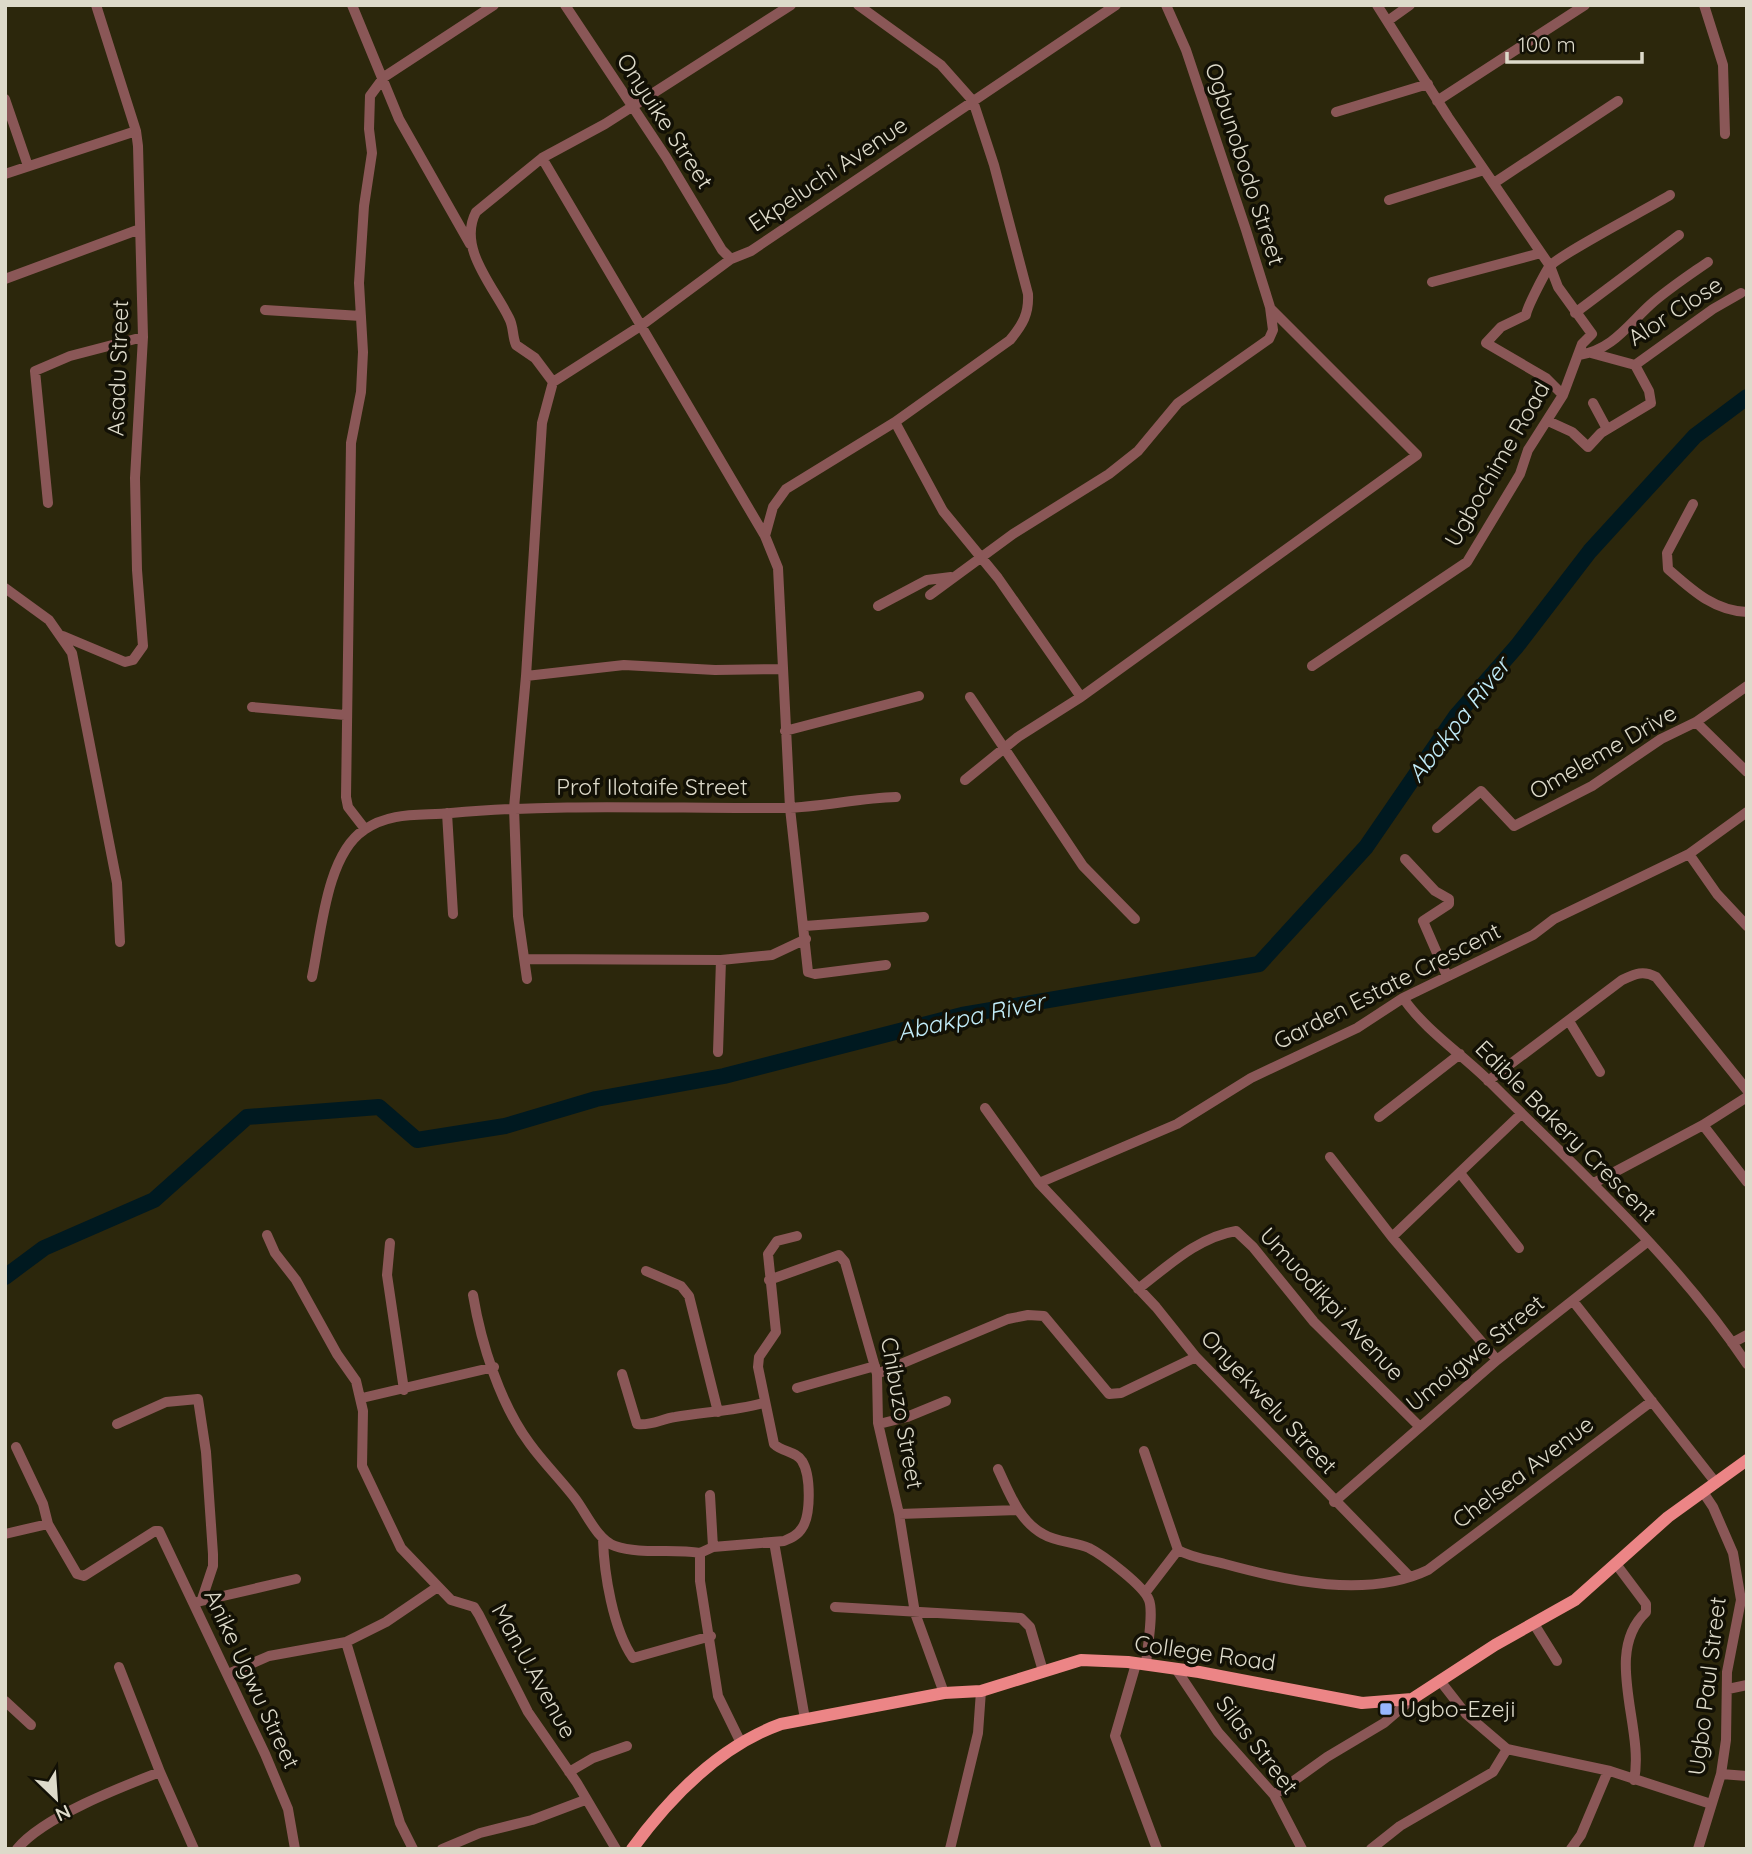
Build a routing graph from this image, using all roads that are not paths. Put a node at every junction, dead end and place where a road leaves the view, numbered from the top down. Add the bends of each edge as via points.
1 (96, 5) edge
2 (352, 5) edge
3 (494, 5) edge
4 (565, 5) edge
5 (791, 5) edge
6 (858, 5) edge
7 (1166, 5) edge
8 (1377, 5) edge
9 (1410, 5) edge
10 (1585, 5) edge
11 (1704, 5) edge
12 (1113, 6) edge
13 (1389, 20) junction
14 (384, 77) junction
15 (1428, 84) junction
16 (5, 99) edge
17 (973, 101) junction
18 (1437, 101) junction
19 (1618, 101) dead end
20 (632, 106) junction
21 (1336, 112) dead end
22 (136, 131) junction
23 (1726, 134) dead end
24 (542, 158) junction
25 (28, 166) junction
26 (1484, 170) junction
27 (5, 174) edge
28 (1494, 183) junction
29 (1670, 195) dead end
30 (1389, 200) dead end
31 (140, 229) junction
32 (1679, 235) dead end
33 (470, 245) junction
34 (1541, 253) junction
35 (731, 259) junction
36 (1708, 262) dead end
37 (1550, 266) junction
38 (5, 279) edge
39 (1432, 282) dead end
40 (1741, 293) dead end
41 (1270, 307) junction
42 (265, 310) dead end
43 (1575, 313) junction
44 (361, 316) junction
45 (642, 325) junction
46 (143, 337) junction
47 (1591, 353) junction
48 (1579, 355) junction
49 (1635, 365) junction
50 (557, 379) junction
51 (1563, 395) junction
52 (1592, 403) dead end
53 (1548, 421) junction
54 (895, 422) junction
55 (1607, 429) junction
56 (48, 503) dead end
57 (1693, 504) dead end
58 (765, 536) junction
59 (981, 558) junction
60 (954, 577) junction
61 (5, 589) edge
62 (930, 595) dead end
63 (878, 606) dead end
64 (1747, 612) edge
65 (63, 636) junction
66 (1312, 666) dead end
67 (781, 669) junction
68 (526, 676) junction
69 (1747, 686) edge
70 (919, 696) dead end
71 (970, 697) dead end
72 (1081, 697) junction
73 (252, 706) dead end
74 (345, 715) junction
75 (1696, 722) junction
76 (785, 731) junction
77 (1005, 748) junction
78 (1747, 772) edge
79 (965, 780) dead end
80 (896, 797) dead end
81 (514, 807) junction
82 (790, 807) junction
83 (1747, 811) edge
84 (447, 813) junction
85 (1437, 828) dead end
86 (365, 829) junction
87 (1689, 854) junction
88 (1405, 859) dead end
89 (453, 914) dead end
90 (925, 917) dead end
91 (1135, 919) dead end
92 (1746, 923) edge
93 (805, 926) junction
94 (806, 939) junction
95 (120, 942) dead end
96 (525, 959) junction
97 (721, 960) junction
98 (886, 965) dead end
99 (1447, 976) junction
100 (312, 977) dead end
101 (527, 979) dead end
102 (1403, 998) junction
103 (1569, 1021) junction
104 (718, 1052) dead end
105 (1460, 1055) junction
106 (1600, 1072) dead end
107 (1488, 1081) junction
108 (1747, 1090) edge
109 (1747, 1097) edge
110 (985, 1108) dead end
111 (1521, 1114) junction
112 (1379, 1117) dead end
113 (1703, 1125) junction
114 (1330, 1157) dead end
115 (1460, 1173) junction
116 (1594, 1182) junction
117 (1747, 1182) edge
118 (1039, 1183) junction
119 (267, 1235) dead end
120 (797, 1236) dead end
121 (1392, 1237) junction
122 (1647, 1242) junction
123 (390, 1243) dead end
124 (1519, 1248) dead end
125 (646, 1271) dead end
126 (769, 1280) junction
127 (1138, 1289) junction
128 (473, 1295) dead end
129 (1573, 1301) junction
130 (1747, 1335) edge
131 (1732, 1343) junction
132 (1196, 1357) junction
133 (1497, 1360) junction
134 (1747, 1364) edge
135 (494, 1367) junction
136 (876, 1370) junction
137 (622, 1374) dead end
138 (797, 1388) dead end
139 (404, 1390) junction
140 (362, 1398) junction
141 (946, 1401) dead end
142 (1652, 1401) junction
143 (763, 1403) junction
144 (718, 1412) junction
145 (117, 1424) dead end
146 (879, 1424) junction
147 (1419, 1426) junction
148 (16, 1447) dead end
149 (1144, 1451) dead end
150 (1747, 1460) edge
151 (998, 1469) dead end
152 (1716, 1483) junction
153 (1703, 1492) junction
154 (710, 1495) dead end
155 (1334, 1502) junction
156 (1017, 1510) junction
157 (899, 1514) junction
158 (48, 1524) junction
159 (5, 1534) edge
160 (603, 1539) junction
161 (774, 1542) junction
162 (713, 1547) junction
163 (1178, 1550) junction
164 (700, 1553) junction
165 (1616, 1564) junction
166 (1414, 1575) junction
167 (296, 1578) dead end
168 (436, 1588) junction
169 (1145, 1593) junction
170 (1744, 1600) edge
171 (199, 1602) junction
172 (835, 1607) dead end
173 (915, 1613) junction
174 (1534, 1624) junction
175 (711, 1636) junction
176 (346, 1642) junction
177 (1557, 1661) dead end
178 (1141, 1664) junction
179 (119, 1667) dead end
180 (1176, 1668) junction
181 (1043, 1671) junction
182 (228, 1674) junction
183 (1441, 1682) junction
184 (1747, 1685) edge
185 (1728, 1689) junction
186 (981, 1691) junction
187 (944, 1693) junction
188 (1412, 1699) junction
189 (5, 1701) edge
190 (805, 1719) junction
191 (31, 1725) dead end
192 (741, 1743) junction
193 (627, 1746) dead end
194 (1507, 1749) junction
195 (1608, 1771) junction
196 (160, 1772) junction
197 (569, 1772) junction
198 (1721, 1773) junction
199 (1747, 1776) edge
200 (1634, 1780) junction
201 (1274, 1795) junction
202 (585, 1800) junction
203 (1711, 1804) junction
204 (18, 1849) edge
205 (194, 1849) edge
206 (296, 1849) edge
207 (413, 1849) edge
208 (442, 1849) edge
209 (616, 1849) edge
210 (632, 1849) edge
211 (950, 1849) edge
212 (1157, 1849) edge
213 (1302, 1849) edge
214 (1371, 1849) edge
215 (1571, 1849) edge
216 (1698, 1849) edge

1 - 22 street, Asadu Street
2 - 14 street
3 - 14 street
4 - 20 street, Onyuike Street
5 - 20 street
6 - 17 street via 941,65
7 - 41 street, Ogbunobodo Street via 1186,50
8 - 13 street
9 - 13 street
10 - 18 street
11 - 23 street via 1723,65
12 - 17 street, Ekpeluchi Avenue
13 - 15 street
14 - 33 street via 399,119
14 - 44 street via 370,96 368,108 372,153 360,244
15 - 18 street
15 - 21 street
16 - 25 street
17 - 35 street, Ekpeluchi Avenue via 751,251
17 - 54 street via 995,165 1029,308 1025,322 1010,340
18 - 26 street
19 - 28 street
20 - 24 street
20 - 35 street, Onyuike Street
22 - 25 street
22 - 31 street, Asadu Street
24 - 33 street via 476,212 470,223
24 - 45 street
25 - 27 street
26 - 28 street
26 - 30 street
28 - 34 street
29 - 37 street
31 - 38 street
31 - 46 street, Asadu Street
32 - 43 street
33 - 50 street via 510,320 516,345
34 - 37 street
34 - 39 street
35 - 45 street, Ekpeluchi Avenue
36 - 47 street via 1652,303 1631,327
37 - 43 street, Ugbochime Road
37 - 51 street via 1527,304 1526,315 1501,327 1486,343 1546,378
40 - 49 street, Alor Close
41 - 59 street, Ogbunobodo Street via 1273,330 1269,339 1178,403 1138,451
41 - 72 street via 1417,455
42 - 44 street
43 - 48 street, Ugbochime Road via 1592,334
44 - 74 street via 361,392 351,443
45 - 50 street, Ekpeluchi Avenue
45 - 58 street
46 - 56 street via 70,356 35,371
46 - 65 street, Asadu Street via 135,478 143,646 125,663
47 - 48 street
47 - 49 street, Alor Close
48 - 51 street, Ugbochime Road
49 - 55 street via 1649,391 1649,407
50 - 68 street via 542,424
51 - 53 street, Ugbochime Road
52 - 55 street
53 - 55 street via 1572,432 1588,447
53 - 66 street, Ugbochime Road via 1467,562
54 - 58 street via 786,489 774,507
54 - 59 street via 943,511
57 - 64 street via 1667,553 1668,569 1697,595 1727,612
58 - 67 street via 778,568
59 - 60 street
59 - 72 street
60 - 62 street
60 - 63 street via 927,580
61 - 65 street via 39,611
65 - 95 street via 78,674 117,883
67 - 68 street via 624,665
67 - 76 street
68 - 81 street
69 - 75 street, Omeleme Drive
70 - 76 street
71 - 77 street
72 - 77 street
73 - 74 street
74 - 86 street via 346,797
75 - 78 street
75 - 85 street, Omeleme Drive via 1661,739 1592,786 1514,826 1481,791
76 - 82 street
77 - 79 street
77 - 91 street via 1083,866
80 - 82 street, Prof Ilotaife Street
81 - 82 street, Prof Ilotaife Street
81 - 84 street, Prof Ilotaife Street
81 - 96 street via 518,916
82 - 93 street
83 - 87 street, Garden Estate Crescent
84 - 86 street, Prof Ilotaife Street via 396,816
84 - 89 street
86 - 100 street via 351,842 331,882
87 - 92 street via 1717,894
87 - 99 street, Garden Estate Crescent
88 - 99 street via 1449,899 1449,904 1423,920
90 - 93 street
93 - 94 street
94 - 97 street via 772,955
94 - 98 street via 810,974
96 - 97 street
96 - 101 street
97 - 104 street
99 - 102 street, Garden Estate Crescent
102 - 105 street, Edible Bakery Crescent via 1416,1016
102 - 118 street, Garden Estate Crescent via 1357,1028 1251,1078 1177,1124
103 - 106 street
103 - 107 street
103 - 108 street via 1622,980 1648,972
105 - 107 street, Edible Bakery Crescent
105 - 112 street
107 - 111 street, Edible Bakery Crescent
109 - 113 street
110 - 118 street, Onyekwelu Street
111 - 115 street
111 - 116 street, Edible Bakery Crescent
113 - 116 street
113 - 117 street
114 - 121 street
115 - 121 street
115 - 124 street
116 - 122 street, Edible Bakery Crescent
118 - 127 street, Onyekwelu Street
119 - 140 street, Man.U.Avenue
120 - 126 street via 770,1247
121 - 133 street
122 - 129 street, Umoigwe Street
122 - 131 street, Edible Bakery Crescent
123 - 139 street via 387,1275
125 - 144 street via 681,1286 689,1296
126 - 136 street, Chibuzo Street via 839,1255 856,1296
126 - 143 street via 776,1332 759,1357
127 - 132 street, Onyekwelu Street
127 - 147 street, Umuodikpi Avenue via 1218,1234 1236,1231 1322,1331
128 - 135 street via 479,1335
129 - 133 street, Umoigwe Street
129 - 142 street
130 - 131 street
131 - 134 street, Edible Bakery Crescent
132 - 136 street via 1121,1393 1109,1394 1044,1316 1028,1315
132 - 155 street, Onyekwelu Street
133 - 147 street, Umoigwe Street
135 - 139 street
135 - 160 street via 507,1409
136 - 138 street
136 - 146 street, Chibuzo Street
137 - 144 street via 637,1424
139 - 140 street
140 - 168 street, Man.U.Avenue via 362,1466 367,1482 401,1548
141 - 146 street
142 - 152 street
142 - 166 street, Chelsea Avenue via 1440,1562
143 - 144 street
143 - 161 street via 774,1444 803,1461 806,1472 803,1527 793,1537
145 - 171 street via 166,1402 198,1399 214,1554 214,1566
146 - 157 street, Chibuzo Street
147 - 155 street, Umoigwe Street
148 - 158 street
149 - 163 street
150 - 152 main road, College Road
151 - 156 street
152 - 153 main road, College Road
153 - 165 main road, College Road
153 - 170 street, Ugbo Paul Street via 1733,1553
154 - 162 street
155 - 166 street, Onyekwelu Street
156 - 157 street
156 - 169 street via 1044,1535 1102,1556
157 - 173 street, Chibuzo Street
158 - 159 street
158 - 171 street, Anike Ugwu Street via 81,1576 90,1575 159,1531
160 - 164 street via 641,1550
160 - 175 street via 612,1601 633,1658
161 - 162 street
161 - 190 street
162 - 164 street
163 - 166 street via 1255,1572 1322,1584 1349,1586
163 - 169 street
164 - 175 street via 700,1581
165 - 174 main road, College Road via 1574,1600
165 - 200 street via 1646,1604 1646,1612 1635,1623 1627,1654 1637,1749
167 - 171 street
168 - 176 street
168 - 197 street, Man.U.Avenue via 451,1600 474,1607 528,1713
169 - 178 street via 1151,1602
170 - 185 street, Ugbo Paul Street via 1728,1665
171 - 182 street, Anike Ugwu Street
172 - 173 street
173 - 181 street via 1021,1618 1030,1627
173 - 187 street, Chibuzo Street
174 - 177 street
174 - 183 main road, College Road
175 - 192 street via 718,1696
176 - 182 street via 269,1656
176 - 207 street via 400,1823
178 - 180 main road, College Road
178 - 181 main road, College Road via 1081,1660
178 - 212 street via 1115,1736
179 - 196 street
180 - 188 main road, College Road via 1362,1703
180 - 201 street, Silas Street via 1218,1732
181 - 186 main road, College Road
182 - 206 street, Anike Ugwu Street via 288,1809
183 - 188 main road, College Road
183 - 194 street via 1466,1714
184 - 185 street
185 - 198 street, Ugbo Paul Street
186 - 187 main road, College Road
186 - 211 street via 978,1733
187 - 190 main road, College Road
188 - 201 street via 1384,1723
189 - 191 street
190 - 192 main road, College Road via 761,1731
192 - 210 main road, College Road via 696,1779
193 - 197 street
194 - 195 street
194 - 214 street via 1493,1772 1400,1826
195 - 200 street
195 - 215 street
196 - 204 street via 59,1819
196 - 205 street
197 - 202 street, Man.U.Avenue
198 - 199 street
198 - 203 street, Ugbo Paul Street
200 - 203 street
201 - 213 street, Silas Street
202 - 208 street
202 - 209 street, Man.U.Avenue
203 - 216 street, Ugbo Paul Street

